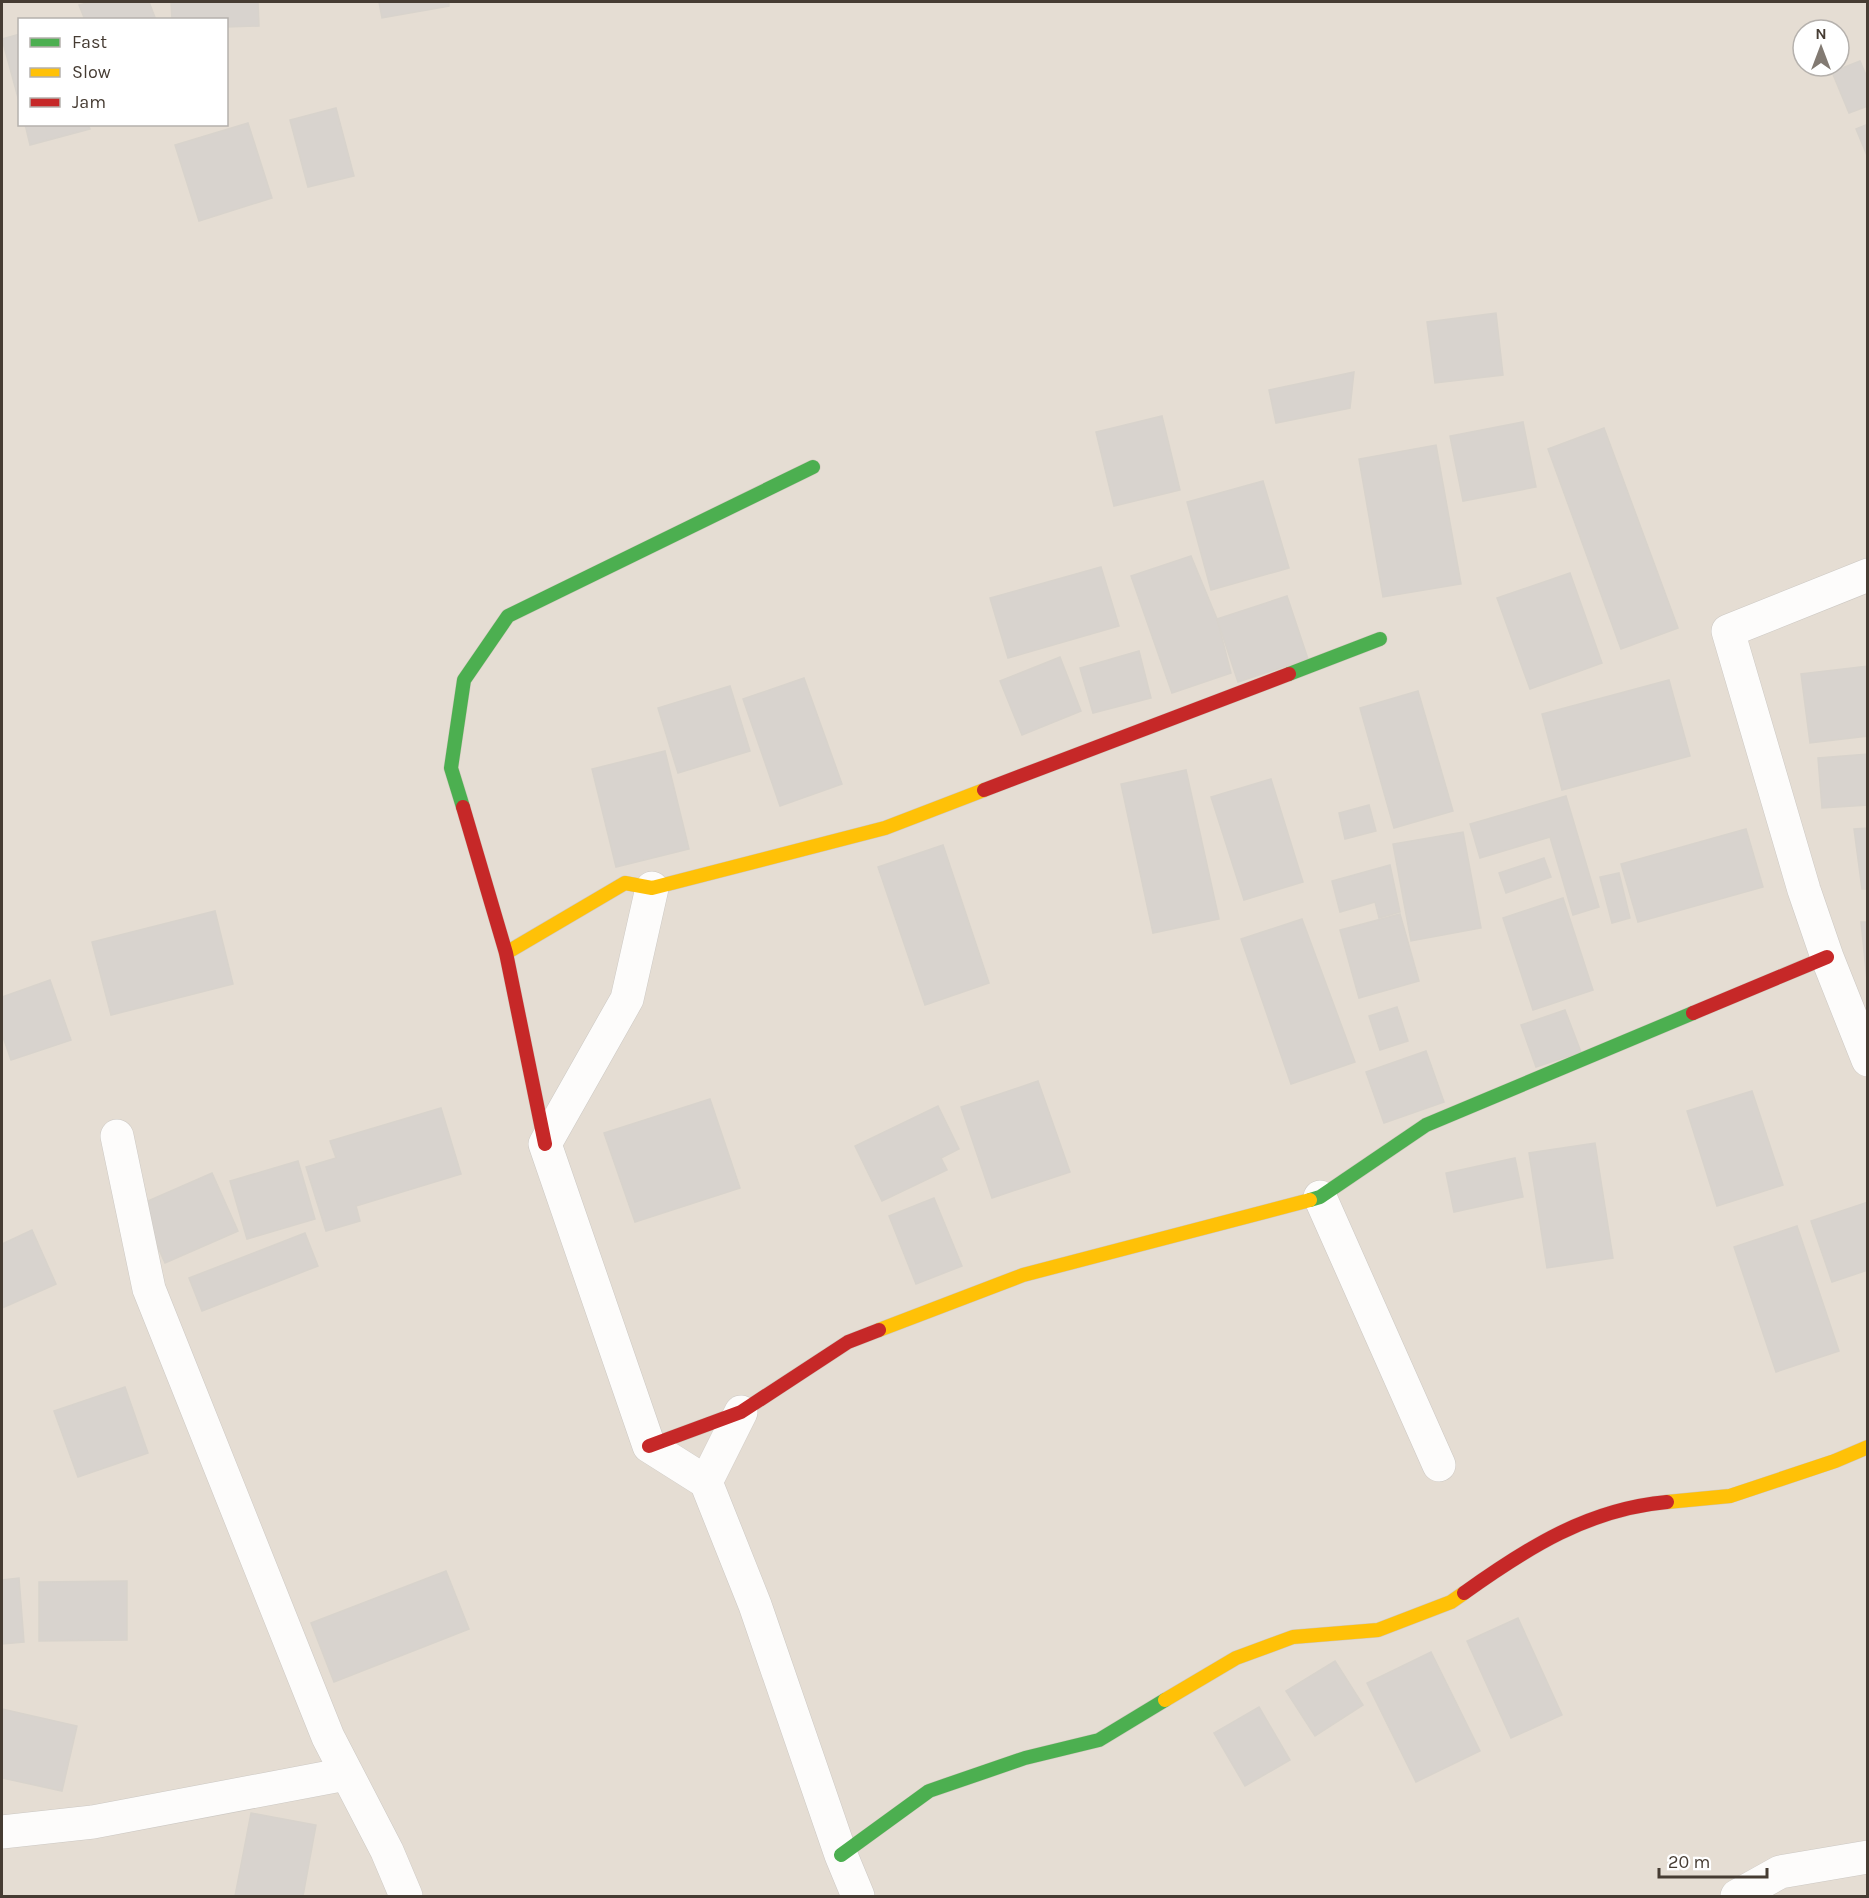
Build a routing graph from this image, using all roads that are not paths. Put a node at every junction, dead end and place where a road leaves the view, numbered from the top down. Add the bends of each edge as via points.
1 (813, 467) dead end
2 (1868, 574) edge
3 (1380, 639) dead end
4 (652, 888) junction
5 (506, 953) junction
6 (1827, 957) junction
7 (1868, 1060) edge
8 (117, 1136) dead end
9 (545, 1144) junction
10 (1320, 1197) junction
11 (741, 1412) junction
12 (649, 1446) junction
13 (1868, 1447) edge
14 (1439, 1465) dead end
15 (706, 1482) junction
16 (346, 1774) junction
17 (2, 1832) edge
18 (841, 1855) junction
19 (1868, 1857) edge
20 (406, 1896) edge
21 (858, 1896) edge
22 (1737, 1896) edge

1 - 5 street via 508,616 464,680 451,768
2 - 6 street via 1728,632
3 - 4 street via 885,828
4 - 5 street via 625,883
4 - 9 street via 627,999
5 - 9 street
6 - 7 street
6 - 10 street via 1426,1125
8 - 16 street via 149,1289 315,1706
9 - 12 street
10 - 11 street via 1023,1275 848,1341
10 - 14 street
11 - 12 street
11 - 15 street
12 - 15 street
13 - 18 street via 1730,1496 1654,1503 1575,1524 1522,1551 1451,1602 1378,1630 1293,1637 1236,1658 1099,1740 1025,1758 929,1791
15 - 18 street via 755,1605
16 - 17 street via 93,1822
16 - 20 street
18 - 21 street
19 - 22 street via 1780,1872

